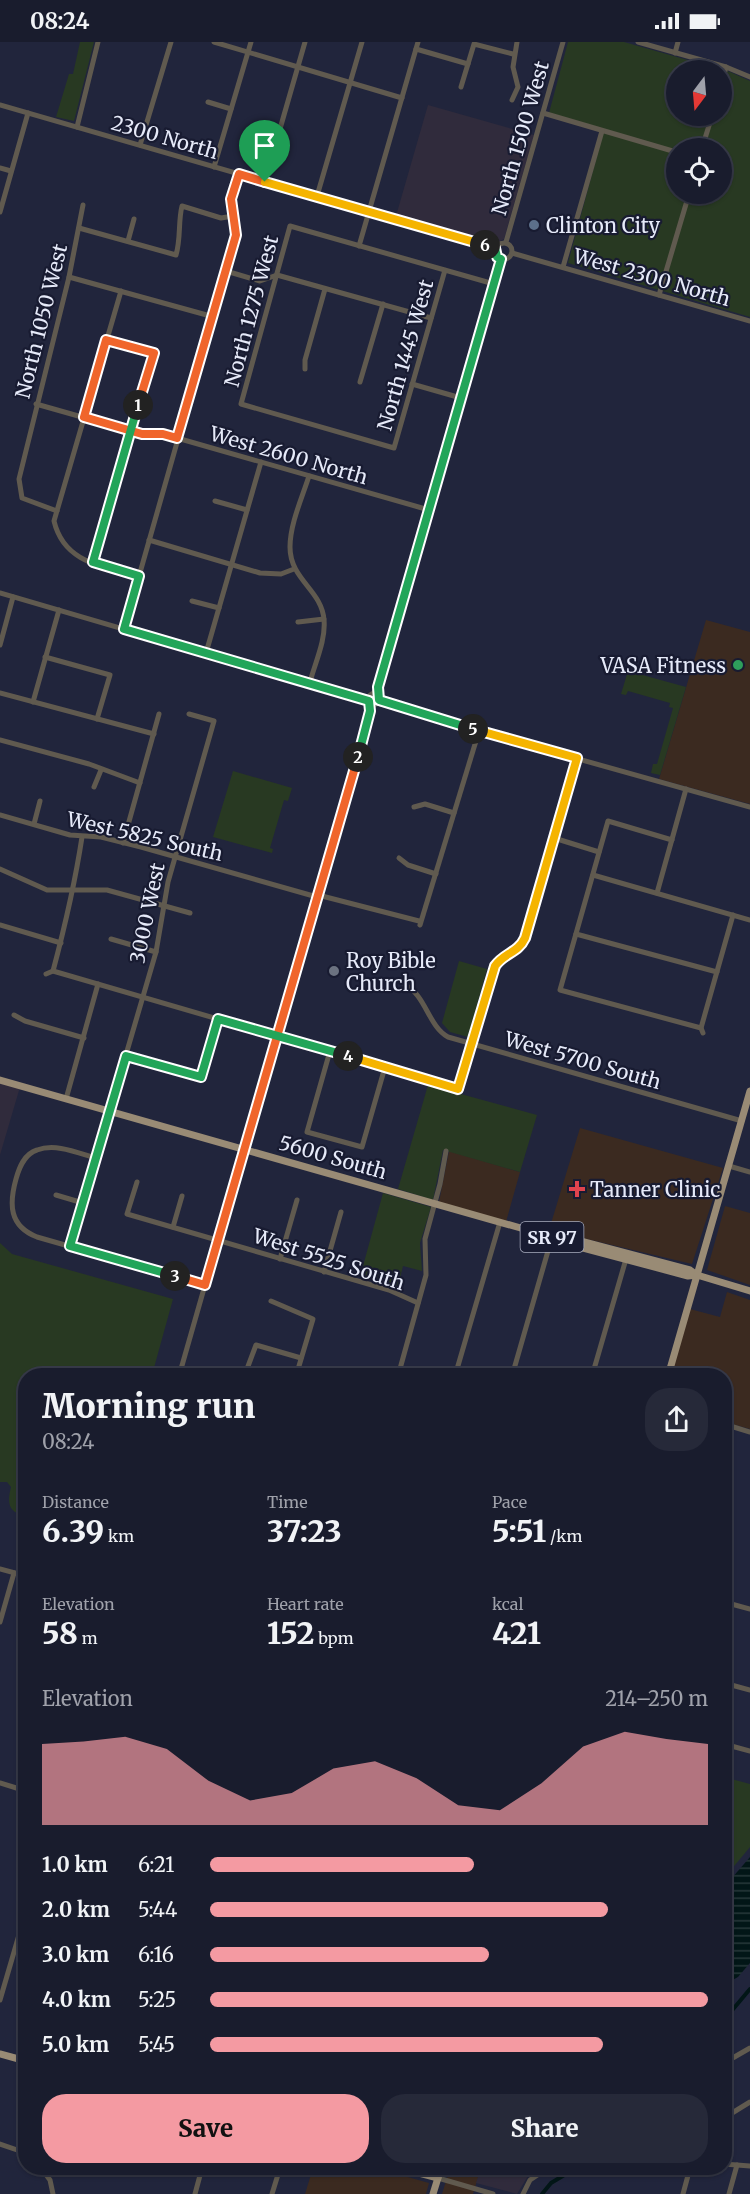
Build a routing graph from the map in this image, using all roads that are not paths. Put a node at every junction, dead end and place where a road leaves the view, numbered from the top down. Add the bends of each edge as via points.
1 (98, 42) edge
2 (171, 42) edge
3 (214, 42) edge
4 (251, 42) edge
5 (305, 42) edge
6 (362, 42) edge
7 (418, 42) edge
8 (517, 42) edge
9 (563, 42) edge
10 (638, 42) edge
11 (678, 42) edge
12 (416, 49) junction
13 (248, 52) junction
14 (675, 52) junction
15 (513, 54) junction
16 (702, 60) edge
17 (468, 64) junction
18 (297, 69) junction
19 (732, 70) edge
20 (750, 77) edge
21 (350, 84) junction
22 (461, 87) dead end
23 (402, 98) junction
24 (512, 100) dead end
25 (208, 102) dead end
26 (0, 105) edge
27 (231, 109) junction
28 (28, 113) junction
29 (543, 113) junction
30 (77, 127) junction
31 (602, 131) junction
32 (140, 145) junction
33 (666, 149) edge
34 (214, 167) junction
35 (0, 168) edge
36 (11, 171) junction
37 (239, 174) junction
38 (265, 182) junction
39 (317, 196) junction
40 (686, 204) edge
41 (83, 205) dead end
42 (0, 212) edge
43 (369, 212) junction
44 (233, 216) junction
45 (134, 219) dead end
46 (79, 228) junction
47 (128, 241) junction
48 (506, 242) junction
49 (359, 246) junction
50 (495, 248) junction
51 (512, 253) junction
52 (501, 259) junction
53 (563, 267) junction
54 (445, 270) junction
55 (226, 271) junction
56 (277, 274) junction
57 (69, 277) junction
58 (494, 284) junction
59 (325, 289) junction
60 (121, 291) junction
61 (659, 295) junction
62 (383, 304) junction
63 (214, 317) junction
64 (431, 318) junction
65 (750, 321) edge
66 (106, 340) junction
67 (305, 369) dead end
68 (360, 382) dead end
69 (412, 384) junction
70 (461, 398) junction
71 (36, 404) junction
72 (84, 417) junction
73 (131, 431) junction
74 (177, 438) junction
75 (394, 448) joint
76 (261, 462) junction
77 (309, 476) junction
78 (215, 501) dead end
79 (247, 510) junction
80 (429, 510) junction
81 (57, 511) junction
82 (149, 540) junction
83 (93, 562) junction
84 (231, 565) junction
85 (294, 569) junction
86 (139, 576) junction
87 (0, 593) edge
88 (13, 597) junction
89 (192, 601) dead end
90 (219, 608) junction
91 (59, 610) junction
92 (324, 619) junction
93 (298, 622) dead end
94 (124, 629) junction
95 (0, 645) edge
96 (206, 653) junction
97 (45, 657) junction
98 (310, 682) junction
99 (0, 693) edge
100 (374, 700) junction
101 (33, 702) junction
102 (159, 714) dead end
103 (189, 714) dead end
104 (97, 719) junction
105 (479, 730) junction
106 (154, 735) junction
107 (0, 740) edge
108 (577, 758) junction
109 (101, 770) junction
110 (140, 783) junction
111 (94, 787) dead end
112 (686, 789) junction
113 (40, 801) dead end
114 (414, 807) dead end
115 (750, 807) edge
116 (454, 813) junction
117 (0, 815) edge
118 (34, 824) junction
119 (81, 837) junction
120 (554, 838) junction
121 (672, 840) junction
122 (123, 843) junction
123 (599, 852) junction
124 (175, 856) junction
125 (399, 858) dead end
126 (0, 869) edge
127 (436, 874) junction
128 (593, 875) junction
129 (72, 890) junction
130 (657, 893) junction
131 (318, 896) junction
132 (163, 905) junction
133 (190, 913) dead end
134 (733, 915) junction
135 (750, 920) edge
136 (0, 926) edge
137 (576, 934) junction
138 (111, 939) dead end
139 (61, 943) junction
140 (156, 952) junction
141 (53, 971) junction
142 (717, 972) junction
143 (46, 974) dead end
144 (98, 984) junction
145 (405, 986) dead end
146 (143, 997) junction
147 (14, 1015) dead end
148 (218, 1019) junction
149 (277, 1036) junction
150 (84, 1038) junction
151 (471, 1043) junction
152 (330, 1051) junction
153 (126, 1056) junction
154 (385, 1067) junction
155 (0, 1080) edge
156 (750, 1091) edge
157 (66, 1099) junction
158 (110, 1111) junction
159 (742, 1120) junction
160 (244, 1149) junction
161 (446, 1151) dead end
162 (96, 1158) junction
163 (729, 1166) junction
164 (750, 1172) edge
165 (137, 1182) dead end
166 (56, 1195) dead end
167 (182, 1196) dead end
168 (297, 1200) dead end
169 (83, 1203) junction
170 (435, 1203) junction
171 (341, 1212) dead end
172 (500, 1222) junction
173 (173, 1227) junction
174 (552, 1237) junction
175 (218, 1240) junction
176 (70, 1246) junction
177 (280, 1259) junction
178 (626, 1259) junction
179 (324, 1272) junction
180 (697, 1275) junction
181 (205, 1285) junction
182 (750, 1291) edge
183 (271, 1301) dead end
184 (418, 1303) junction
185 (301, 1358) junction
186 (181, 1368) edge
187 (247, 1368) edge
188 (298, 1368) edge
189 (400, 1368) edge
190 (457, 1368) edge
191 (514, 1368) edge
192 (594, 1368) edge
193 (670, 1368) edge
194 (732, 1426) edge
195 (750, 1432) edge
196 (0, 1569) edge
197 (14, 1573) junction
198 (18, 1574) edge
199 (732, 1604) edge
200 (750, 1609) edge
201 (0, 1622) edge
202 (732, 1685) edge
203 (750, 1690) edge
204 (732, 1746) edge
205 (750, 1751) edge
206 (0, 1784) edge
207 (18, 1789) edge
208 (18, 1937) edge
209 (0, 1997) edge
210 (750, 2048) edge
211 (0, 2054) edge
212 (732, 2058) edge
213 (18, 2059) edge
214 (750, 2102) edge
215 (732, 2113) edge
216 (0, 2144) edge
217 (18, 2150) edge
218 (732, 2165) edge
219 (738, 2165) junction
220 (750, 2166) edge
221 (46, 2175) edge
222 (200, 2175) edge
223 (278, 2175) edge
224 (427, 2175) edge
225 (439, 2175) edge
226 (538, 2175) edge
227 (688, 2175) edge
228 (438, 2178) junction
229 (53, 2194) edge
230 (195, 2194) edge
231 (272, 2194) edge
232 (433, 2194) edge
233 (493, 2194) edge
234 (523, 2194) edge
235 (683, 2194) edge
236 (729, 2194) edge

1 - 30 street
2 - 32 street
3 - 13 street
4 - 13 street
5 - 18 street
6 - 21 street
7 - 12 street
8 - 15 street
9 - 29 street, North 1500 West
10 - 14 street
11 - 14 street
12 - 17 street
12 - 23 street
13 - 18 street
13 - 27 street
14 - 16 street
15 - 17 street via 474,44
15 - 24 street via 518,87
17 - 22 street
18 - 21 street
18 - 38 street
19 - 20 street
21 - 23 street
21 - 39 street
23 - 43 street
25 - 27 street
26 - 28 street, 2300 North
27 - 34 street
28 - 30 street, 2300 North
28 - 36 street
29 - 31 street
29 - 48 street, North 1500 West
30 - 32 street, 2300 North
31 - 33 street
31 - 53 street
32 - 34 street, 2300 North
34 - 37 street, 2300 North
35 - 36 street
36 - 42 street
37 - 38 street, 2300 North
37 - 44 street via 231,199
38 - 39 street, 2300 North
39 - 43 street, 2300 North
40 - 61 street
41 - 46 street, North 1050 West
43 - 49 street
43 - 50 street, 2300 North
44 - 47 street via 221,218 182,206 176,255
44 - 55 street via 236,235
45 - 47 street
46 - 47 street
46 - 57 street, North 1050 West
48 - 50 street
48 - 51 street
49 - 54 street
49 - 56 street, North 1275 West via 290,226
50 - 52 street
51 - 52 street
51 - 53 street, West 2300 North
52 - 58 street
53 - 61 street, West 2300 North
54 - 58 street
54 - 64 street, North 1445 West
55 - 56 street via 260,281
55 - 63 street
56 - 59 street
56 - 75 street, North 1275 West via 241,404
57 - 60 street
57 - 71 street, North 1050 West
58 - 70 street
59 - 62 street
59 - 67 street
60 - 63 street
60 - 66 street
61 - 65 street, West 2300 North
62 - 64 street
62 - 68 street
63 - 74 street
64 - 69 street, North 1445 West
66 - 72 street
66 - 73 street via 154,353
69 - 70 street
69 - 75 street, North 1445 West
70 - 80 street
71 - 72 street, West 2600 North
71 - 81 street, North 1050 West via 19,479 22,498
72 - 73 street, West 2600 North
72 - 81 street
73 - 74 street, West 2600 North
73 - 83 street
74 - 76 street, West 2600 North
74 - 82 street
76 - 77 street, West 2600 North
76 - 79 street
77 - 80 street, West 2600 North
77 - 85 street via 292,532
78 - 79 street
79 - 84 street
80 - 100 street
81 - 83 street via 54,520 64,545 72,554
82 - 84 street
82 - 86 street
83 - 86 street
84 - 85 street via 271,575
84 - 90 street
85 - 92 street via 321,604
86 - 94 street
87 - 88 street
88 - 91 street
88 - 95 street
89 - 90 street
90 - 96 street
91 - 94 street
91 - 97 street
92 - 93 street
92 - 98 street via 324,634
94 - 96 street
96 - 98 street
97 - 101 street
97 - 104 street via 110,675
98 - 100 street
99 - 101 street
100 - 105 street
100 - 131 street
101 - 104 street
102 - 106 street
103 - 124 street, 3000 West via 214,721
104 - 106 street
105 - 108 street
105 - 116 street
106 - 110 street
107 - 109 street
108 - 112 street
108 - 120 street
109 - 110 street
109 - 111 street
110 - 122 street
112 - 115 street
112 - 121 street
113 - 118 street
114 - 116 street via 425,804
116 - 127 street
117 - 118 street, West 5825 South
118 - 119 street, West 5825 South
119 - 122 street, West 5825 South
119 - 129 street
120 - 123 street
120 - 151 street via 525,938 519,948 503,956 495,966
121 - 123 street via 608,821
121 - 130 street
122 - 124 street, West 5825 South
123 - 128 street
124 - 131 street, West 5825 South
124 - 132 street, 3000 West
125 - 127 street
126 - 129 street via 47,890
127 - 131 street, West 5825 South via 419,923 374,907
128 - 130 street
128 - 137 street
129 - 132 street via 106,890
129 - 139 street
130 - 134 street
131 - 149 street
132 - 133 street
132 - 140 street, 3000 West
134 - 135 street
134 - 142 street
136 - 139 street
137 - 142 street
137 - 142 street via 560,990 702,1030
138 - 140 street
139 - 141 street
140 - 146 street, 3000 West
141 - 143 street
141 - 144 street
144 - 146 street
144 - 150 street
145 - 151 street, West 5700 South via 413,989 444,1034
146 - 148 street
146 - 153 street, 3000 West
147 - 150 street
148 - 149 street
148 - 153 street via 201,1077
149 - 152 street
149 - 160 street
150 - 157 street
151 - 154 street via 458,1091
151 - 159 street, West 5700 South
152 - 154 street
152 - 154 street via 307,1132 362,1148
153 - 158 street, 3000 West
155 - 157 main road, 5600 South / SR 97
156 - 159 main road
157 - 158 main road, 5600 South / SR 97
158 - 160 main road, 5600 South / SR 97
158 - 162 street, 3000 West
159 - 163 main road
160 - 170 main road, 5600 South / SR 97
160 - 175 street
161 - 170 street
162 - 169 street, 3000 West
162 - 176 street via 56,1148 38,1149 27,1156 18,1171 11,1196 14,1219 28,1233
163 - 164 street
163 - 180 main road
165 - 173 street, West 5525 South via 127,1214
166 - 169 street
167 - 173 street
168 - 177 street
169 - 176 street, 3000 West
170 - 172 main road, 5600 South / SR 97
170 - 184 street via 425,1239 428,1265
171 - 179 street
172 - 174 main road, 5600 South / SR 97
172 - 190 street
173 - 175 street, West 5525 South
174 - 178 main road, 5600 South / SR 97
174 - 180 main road, 5600 South / SR 97 via 569,1238
174 - 191 street
175 - 177 street, West 5525 South
175 - 181 street
176 - 181 street
177 - 179 street, West 5525 South
178 - 180 main road, 5600 South / SR 97
178 - 192 street
179 - 184 street, West 5525 South via 389,1290
180 - 182 main road, SR 97
180 - 193 main road
181 - 186 street
183 - 185 street via 313,1319
184 - 189 street
185 - 187 street via 256,1345
185 - 188 street
194 - 195 street
196 - 197 street
197 - 198 street
197 - 201 street
199 - 200 street
202 - 203 street
204 - 205 street
206 - 207 street
208 - 209 street
210 - 212 street
211 - 213 main road
214 - 215 street
216 - 217 street
218 - 219 street
219 - 220 street
219 - 236 street
221 - 229 street
222 - 230 street
223 - 231 street
224 - 228 main road
225 - 228 main road
226 - 234 street
227 - 235 street
228 - 232 main road
228 - 233 street

